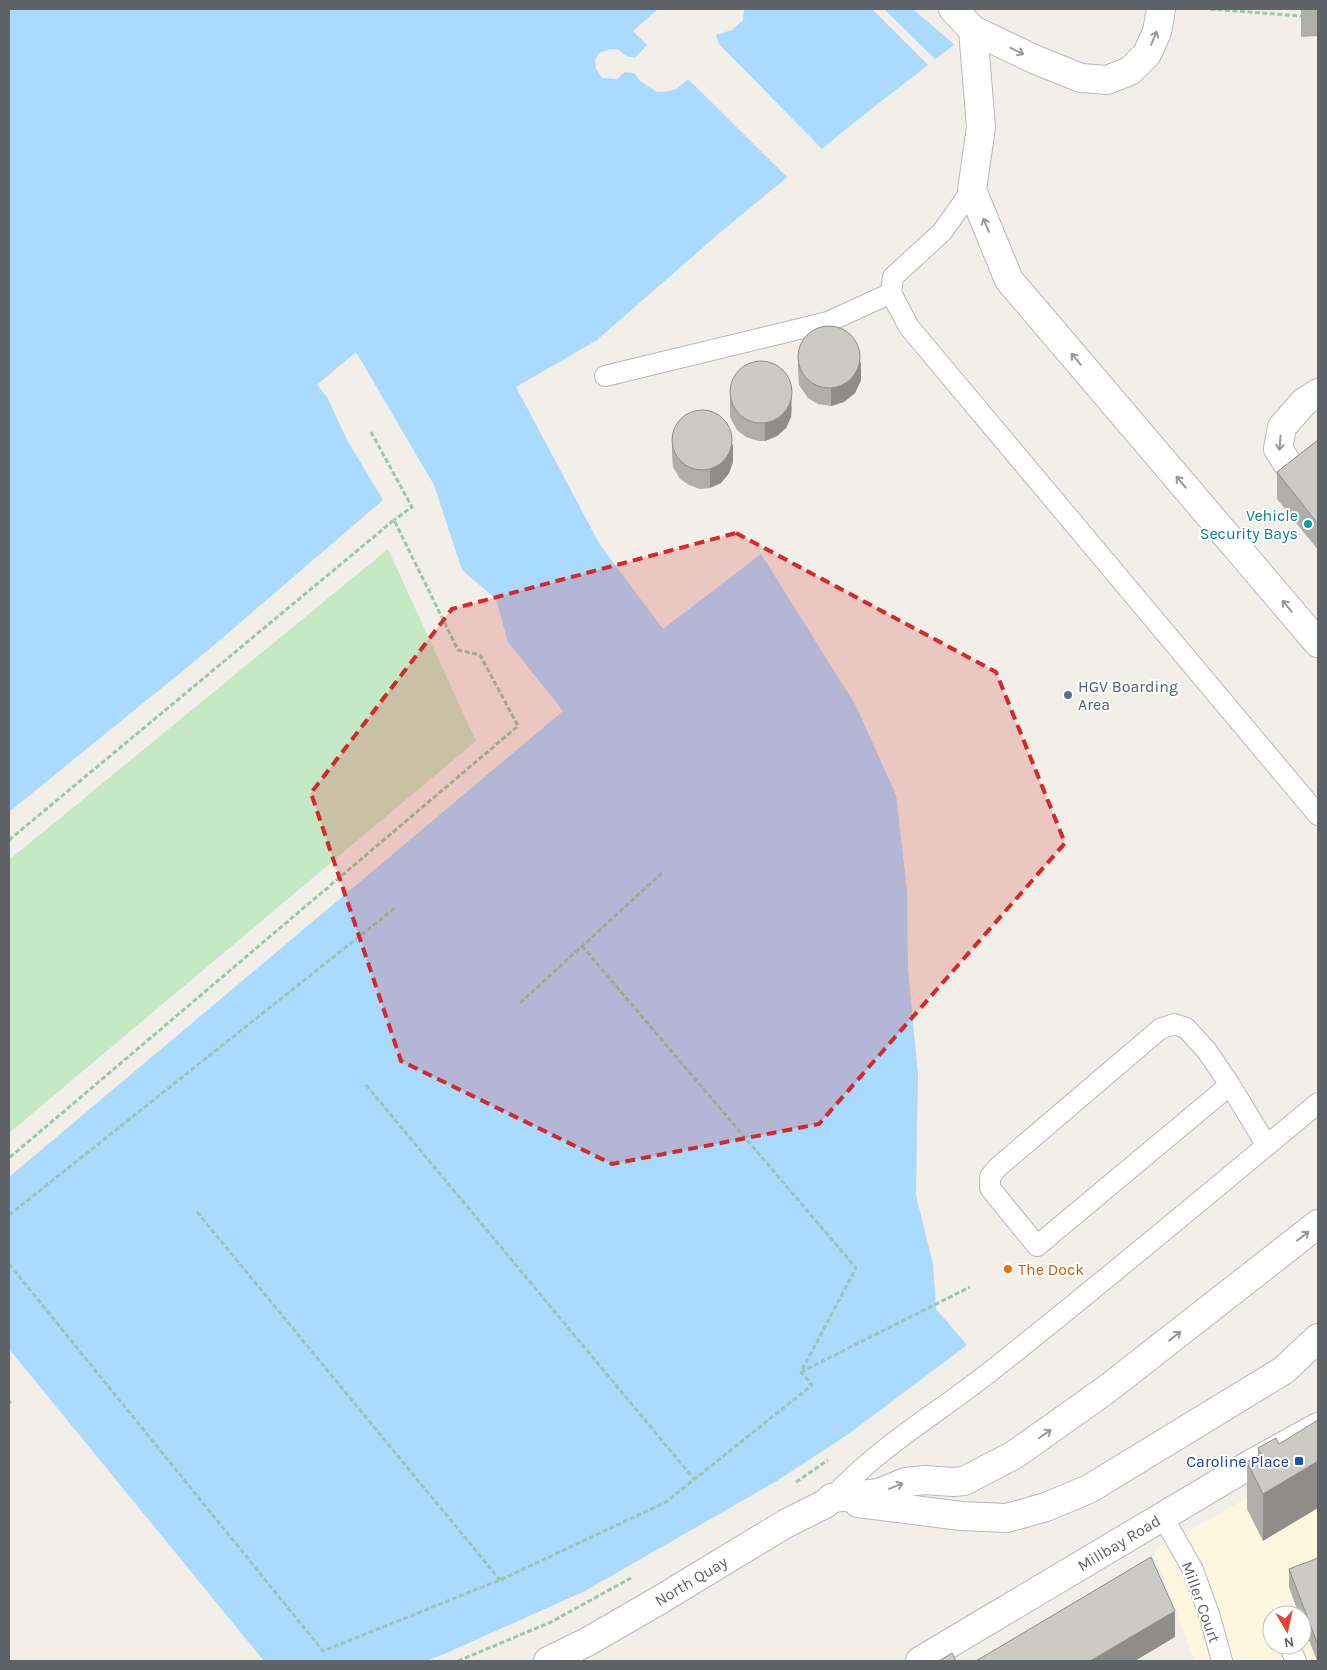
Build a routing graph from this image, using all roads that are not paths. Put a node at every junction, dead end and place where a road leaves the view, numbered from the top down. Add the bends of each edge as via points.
1 (953, 9) edge
2 (1161, 9) edge
3 (973, 30) junction
4 (972, 190) junction
5 (891, 293) junction
6 (605, 376) dead end
7 (1318, 393) edge
8 (1299, 481) edge
9 (1318, 643) edge
10 (1318, 815) edge
11 (1230, 1085) junction
12 (1318, 1103) edge
13 (1267, 1146) junction
14 (1318, 1224) edge
15 (1318, 1338) edge
16 (1318, 1427) edge
17 (832, 1498) junction
18 (1163, 1517) junction
19 (548, 1661) edge
20 (920, 1661) edge
21 (1222, 1661) edge

1 - 3 street
3 -> 2 street via 1081,78 1107,80 1130,71 1147,54 1158,32
3 - 4 street via 982,127
4 - 5 lane via 942,232 893,277
9 -> 4 street via 1009,280
5 - 6 lane via 828,322
5 - 10 lane via 921,342
7 -> 8 street via 1304,402 1282,426 1278,449
11 - 11 lane via 1207,1051 1186,1028 1174,1024 1160,1029 997,1168 990,1177 990,1188 1037,1246
11 - 13 lane
12 - 13 lane
13 - 17 lane via 988,1373 888,1447
17 -> 14 street via 879,1493 906,1482 964,1481 1014,1455 1107,1390
15 - 17 street via 1284,1370 1089,1489 1046,1507 1007,1518 952,1515
16 - 18 street, Millbay Road
17 - 19 street, North Quay via 587,1642
18 - 20 street, Millbay Road
18 - 21 lane, Miller Court via 1193,1570

